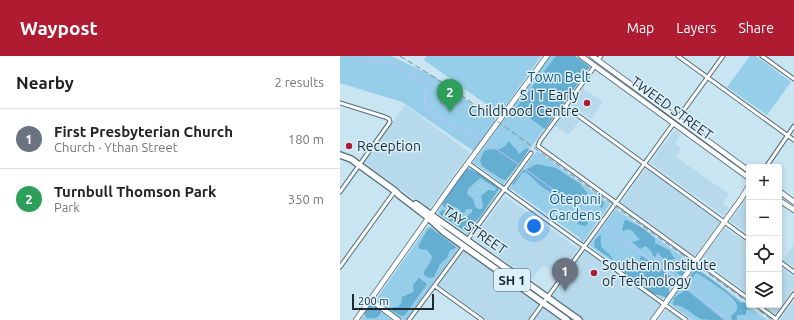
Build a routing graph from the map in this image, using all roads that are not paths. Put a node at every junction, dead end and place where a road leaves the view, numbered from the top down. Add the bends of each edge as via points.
1 (546, 56) edge
2 (581, 56) edge
3 (678, 56) edge
4 (723, 56) edge
5 (762, 56) edge
6 (596, 57) edge
7 (595, 66) junction
8 (707, 78) junction
9 (794, 79) edge
10 (340, 103) edge
11 (565, 106) junction
12 (673, 114) junction
13 (678, 118) junction
14 (674, 123) junction
15 (794, 126) edge
16 (679, 127) junction
17 (787, 135) junction
18 (794, 140) edge
19 (531, 153) dead end
20 (340, 155) edge
21 (468, 163) junction
22 (645, 164) junction
23 (766, 164) edge
24 (360, 165) junction
25 (746, 169) edge
26 (746, 176) edge
27 (505, 189) junction
28 (395, 191) junction
29 (746, 191) edge
30 (340, 192) edge
31 (746, 193) edge
32 (782, 193) edge
33 (741, 199) junction
34 (782, 202) edge
35 (794, 202) edge
36 (616, 203) junction
37 (794, 210) edge
38 (430, 217) junction
39 (724, 222) junction
40 (462, 236) junction
41 (746, 238) edge
42 (469, 240) junction
43 (462, 244) junction
44 (584, 247) junction
45 (470, 250) junction
46 (696, 261) junction
47 (782, 264) edge
48 (340, 267) edge
49 (509, 269) junction
50 (794, 272) edge
51 (505, 275) junction
52 (435, 286) junction
53 (794, 294) edge
54 (746, 297) edge
55 (371, 300) junction
56 (546, 300) junction
57 (664, 305) junction
58 (761, 308) edge
59 (356, 320) edge
60 (398, 320) edge
61 (410, 320) edge
62 (482, 320) edge
63 (532, 320) edge
64 (567, 320) edge
65 (578, 320) edge
66 (653, 320) edge
67 (686, 320) edge
68 (776, 320) edge

1 - 21 main road
2 - 7 main road, TWEED STREET
3 - 8 street
4 - 8 street
5 - 9 street
6 - 7 main road
6 - 12 main road, TWEED STREET
7 - 11 street
7 - 14 main road, TWEED STREET
8 - 13 street
8 - 17 street
10 - 24 street via 383,116 390,122
11 - 22 street
11 - 36 street via 538,145
12 - 13 main road, TWEED STREET
12 - 14 main road
13 - 16 main road
13 - 25 main road, TWEED STREET
14 - 16 main road, TWEED STREET
14 - 22 street
15 - 17 street
16 - 26 main road, TWEED STREET
17 - 18 street
17 - 23 street
19 - 27 street
20 - 24 highway, TAY STREET / SH 1
21 - 27 street
21 - 38 main road
22 - 36 street
22 - 39 street
24 - 28 highway, TAY STREET / SH 1
24 - 30 street
27 - 42 street
27 - 44 street
28 - 38 highway, TAY STREET / SH 1
28 - 48 street
29 - 33 main road
31 - 33 main road
32 - 35 main road
33 - 39 main road
34 - 37 main road
36 - 44 street
36 - 46 street
38 - 40 highway, TAY STREET / SH 1
38 - 43 highway, TAY STREET / SH 1 via 444,232
38 - 55 main road
39 - 41 street
39 - 46 main road
40 - 42 highway, TAY STREET / SH 1
40 - 43 highway
42 - 45 highway
42 - 49 highway, TAY STREET / SH 1
43 - 45 highway, TAY STREET / SH 1
43 - 52 street
44 - 56 street
44 - 57 street
45 - 51 highway, TAY STREET / SH 1
46 - 54 street
46 - 57 main road
47 - 50 street
49 - 51 highway
49 - 56 highway, TAY STREET / SH 1
51 - 56 highway, TAY STREET / SH 1
52 - 61 street
52 - 62 street
53 - 68 street
55 - 59 main road
55 - 60 main road
56 - 63 street
56 - 64 highway
56 - 65 highway, TAY STREET / SH 1
57 - 66 main road
57 - 67 street
58 - 68 street

